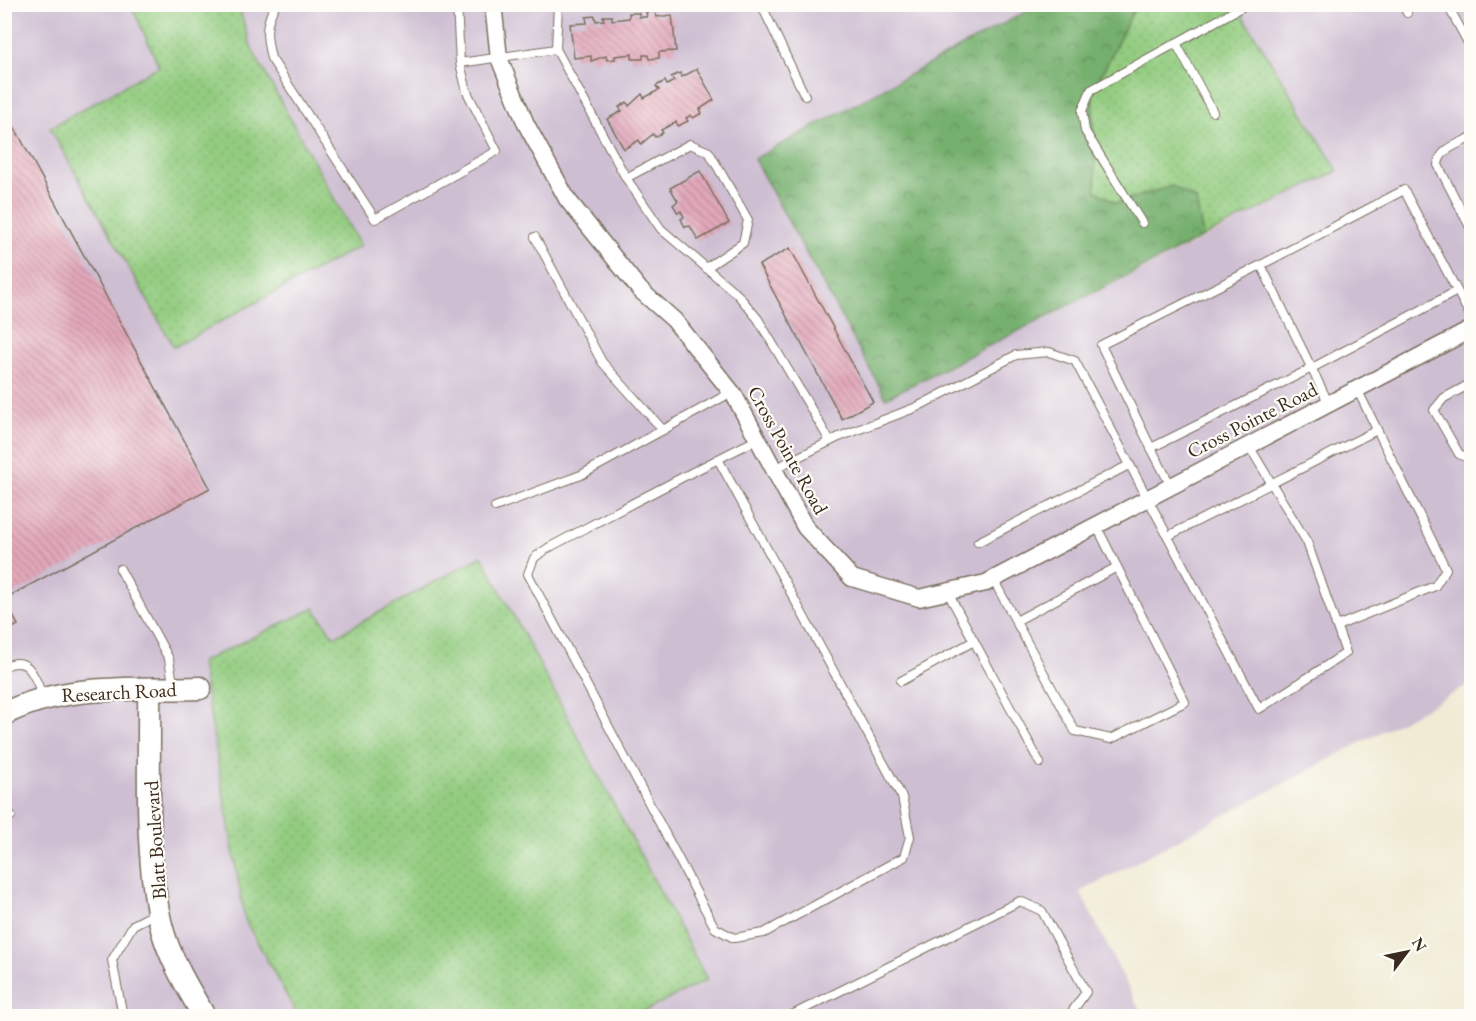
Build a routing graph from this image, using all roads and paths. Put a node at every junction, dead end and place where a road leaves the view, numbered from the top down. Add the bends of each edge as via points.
1 (276, 4) edge
2 (457, 4) edge
3 (493, 4) edge
4 (558, 4) edge
5 (761, 4) edge
6 (1447, 4) edge
7 (1243, 6) edge
8 (1176, 43) junction
9 (556, 49) junction
10 (1472, 50) edge
11 (500, 58) junction
12 (460, 63) junction
13 (805, 96) dead end
14 (1213, 111) dead end
15 (1472, 138) edge
16 (626, 178) junction
17 (1142, 223) dead end
18 (1472, 231) edge
19 (535, 237) dead end
20 (1261, 265) junction
21 (706, 268) junction
22 (1457, 291) junction
23 (1472, 319) edge
24 (1472, 329) edge
25 (1312, 368) junction
26 (1471, 385) edge
27 (1357, 389) junction
28 (732, 392) junction
29 (1329, 404) junction
30 (663, 430) junction
31 (1377, 430) junction
32 (758, 439) junction
33 (830, 441) junction
34 (1249, 446) junction
35 (1151, 448) junction
36 (718, 459) junction
37 (1472, 460) edge
38 (1129, 465) junction
39 (774, 469) junction
40 (1273, 485) junction
41 (1171, 486) junction
42 (1146, 499) junction
43 (495, 507) dead end
44 (1096, 525) junction
45 (1168, 536) junction
46 (978, 542) dead end
47 (1117, 567) junction
48 (120, 569) dead end
49 (993, 579) junction
50 (947, 591) junction
51 (1016, 621) junction
52 (1337, 627) junction
53 (974, 641) junction
54 (4, 667) edge
55 (901, 681) dead end
56 (200, 688) dead end
57 (174, 689) junction
58 (149, 690) junction
59 (44, 697) junction
60 (4, 714) edge
61 (1040, 763) dead end
62 (159, 911) junction
63 (123, 1017) edge
64 (204, 1017) edge
65 (790, 1017) edge
66 (1069, 1017) edge

1 - 12 lane via 268,18 266,34 271,58 375,219 497,151 467,92
2 - 12 lane
3 - 11 street, Cross Pointe Road
4 - 9 lane
5 - 13 lane
6 - 10 lane
7 - 8 lane
8 - 14 lane
8 - 17 lane via 1091,90 1082,111 1085,131
9 - 11 lane
9 - 16 lane
11 - 12 lane
11 - 28 street, Cross Pointe Road via 526,124 567,199 640,290 674,320
15 - 18 lane via 1445,151 1438,165
16 - 21 lane via 661,228
16 - 21 lane via 690,144 709,152 748,220 743,243
19 - 30 lane via 602,362
20 - 22 lane via 1404,190
20 - 25 lane
20 - 35 lane via 1101,345
21 - 33 lane via 738,295 758,319
22 - 23 lane
22 - 25 lane
24 - 27 street, Cross Pointe Road
25 - 29 lane
25 - 35 lane
26 - 37 lane via 1440,401 1434,410 1460,454
27 - 29 street, Cross Pointe Road
27 - 31 lane
28 - 30 lane
28 - 32 street, Cross Pointe Road
29 - 34 street, Cross Pointe Road
30 - 43 lane via 581,475
31 - 40 lane
31 - 52 lane via 1446,569 1435,586
32 - 36 lane
32 - 39 street, Cross Pointe Road
33 - 38 lane via 917,407 1016,355 1049,352 1075,361
33 - 39 lane
34 - 40 lane
34 - 41 street, Cross Pointe Road
35 - 41 lane
36 - 36 lane via 548,548 534,558 528,574 715,928 734,938 764,933 904,858 910,837 902,797
38 - 42 lane
38 - 46 lane
39 - 50 street, Cross Pointe Road via 805,527 852,578 918,598
40 - 45 lane
40 - 52 lane via 1307,542
41 - 42 street, Cross Pointe Road
42 - 44 street, Cross Pointe Road
42 - 45 lane
44 - 47 lane
44 - 49 street, Cross Pointe Road
45 - 52 lane via 1259,708 1346,653
47 - 51 lane
47 - 51 lane via 1185,702 1111,739 1075,731
48 - 57 lane via 168,658
49 - 50 street, Cross Pointe Road
49 - 51 lane
50 - 53 lane
53 - 55 lane
53 - 61 lane
54 - 59 lane via 14,661 22,662 32,671
56 - 57 street, Research Road
57 - 58 street, Research Road
58 - 59 street, Research Road via 88,691
58 - 62 street, Blatt Boulevard via 152,869
59 - 60 street, Research Road
62 - 63 lane via 133,925 112,960
62 - 64 street, Blatt Boulevard via 173,961
65 - 66 lane via 1020,901 1042,911 1086,992

